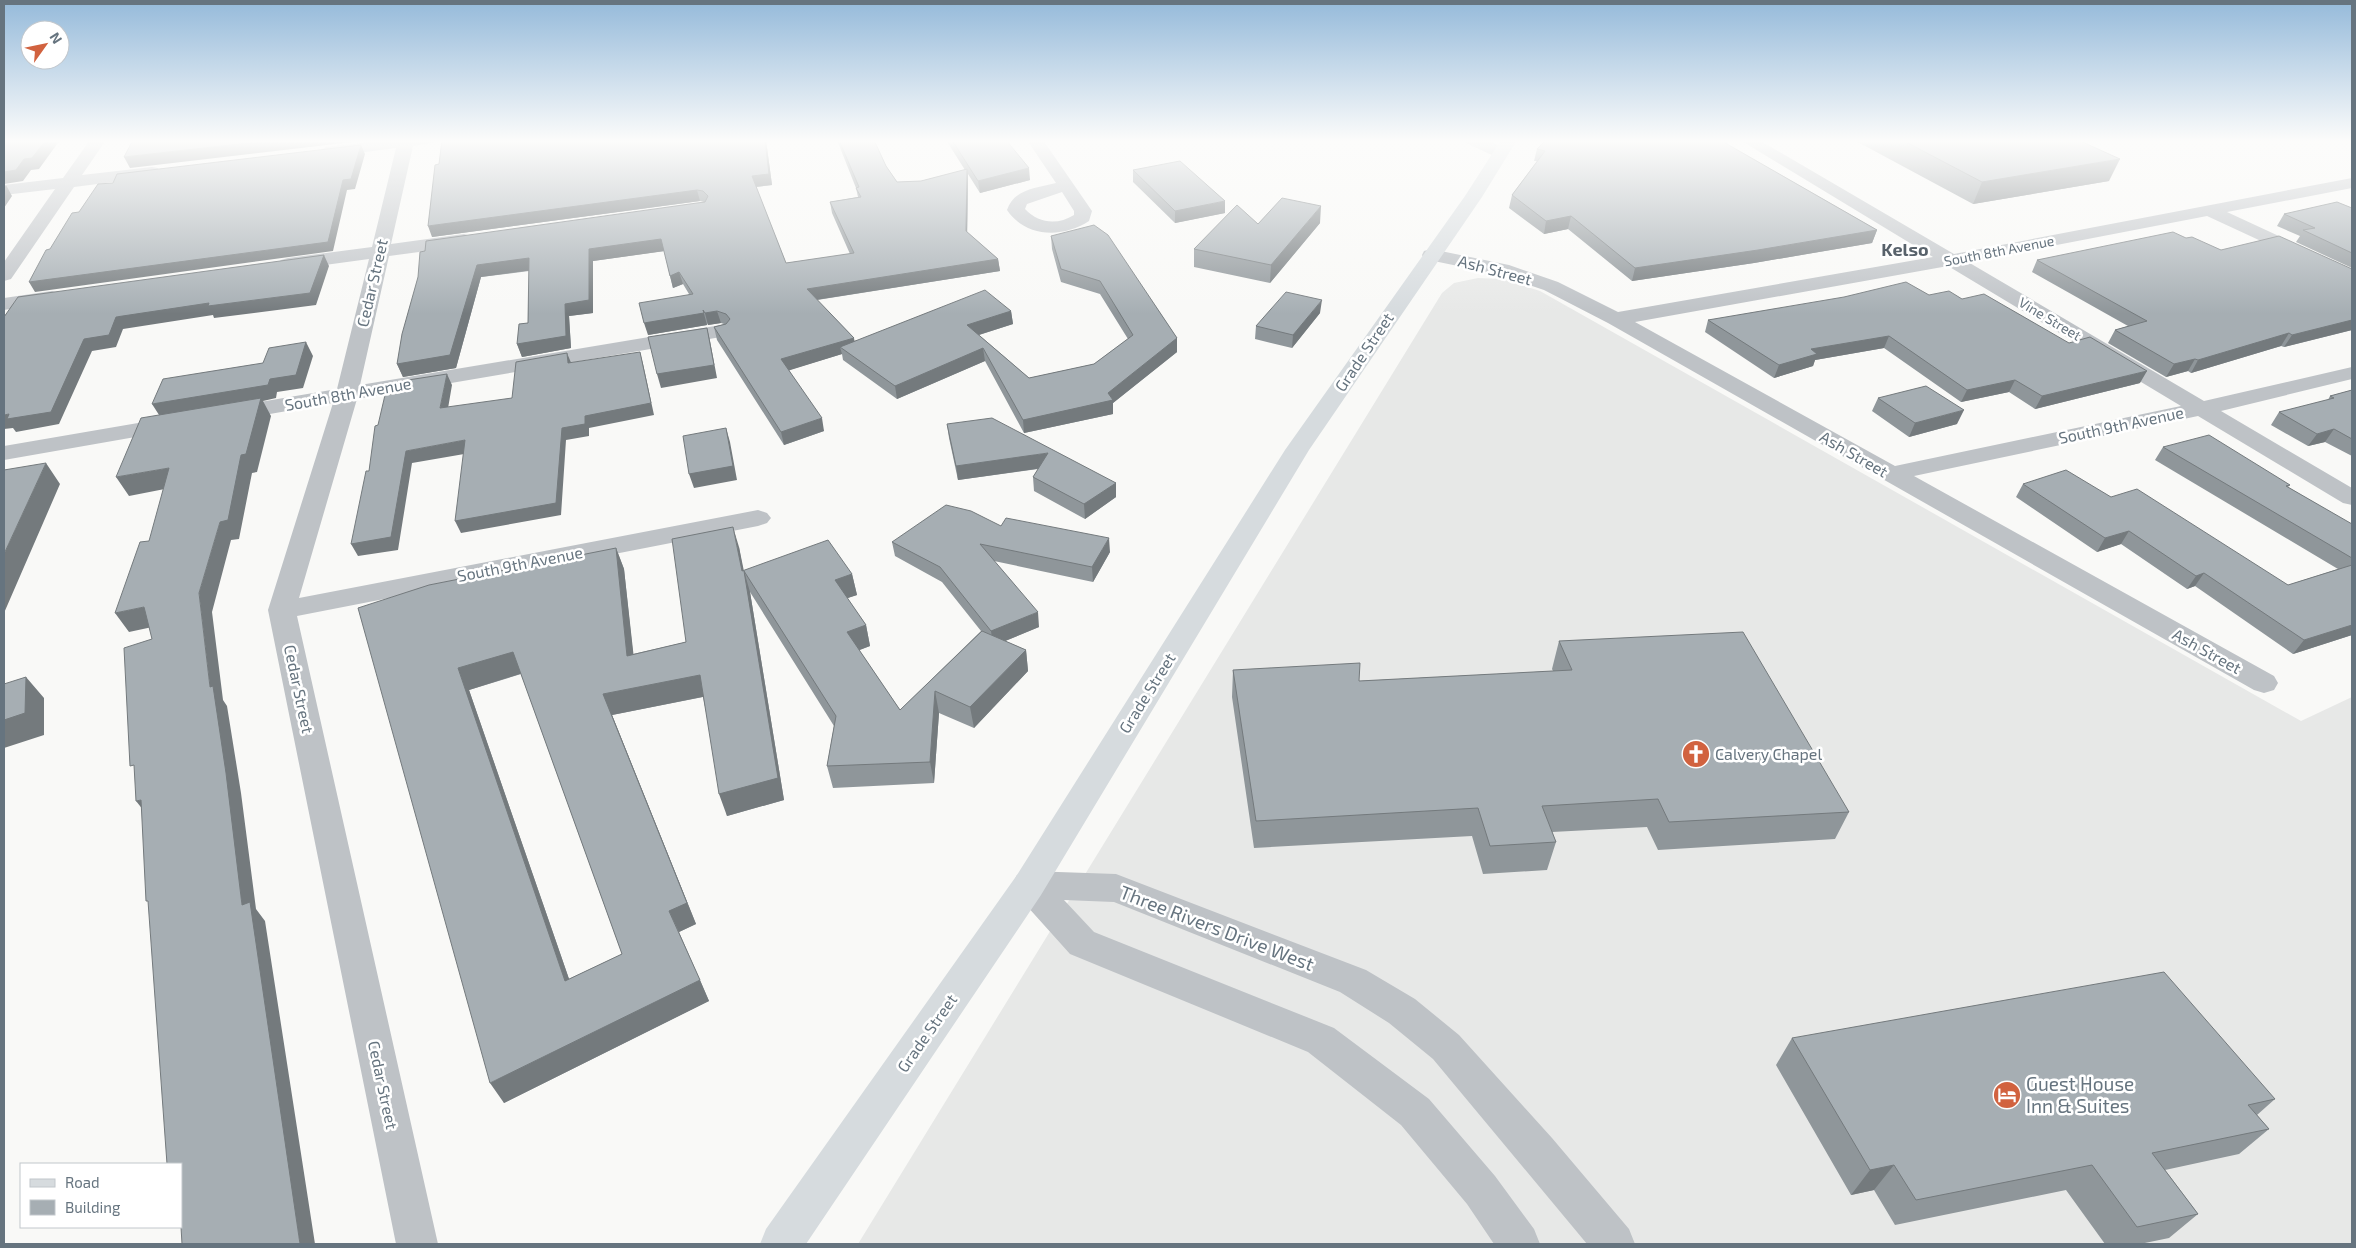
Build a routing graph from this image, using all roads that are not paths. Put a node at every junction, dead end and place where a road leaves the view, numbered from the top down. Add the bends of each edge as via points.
1 (57, 198) edge
2 (395, 198) edge
3 (1472, 198) edge
4 (1847, 198) edge
5 (2277, 198) edge
6 (2210, 211) junction
7 (486, 237) edge
8 (379, 252) junction
9 (1431, 255) junction
10 (1951, 260) junction
11 (270, 267) edge
12 (4, 275) edge
13 (2352, 277) edge
14 (73, 294) edge
15 (4, 304) edge
16 (1616, 319) junction
17 (721, 331) edge
18 (2352, 373) edge
19 (347, 394) junction
20 (2200, 409) junction
21 (4, 453) edge
22 (1890, 474) junction
23 (2352, 498) edge
24 (758, 518) dead end
25 (282, 610) junction
26 (2264, 683) dead end
27 (1029, 885) junction
28 (417, 1244) edge
29 (781, 1244) edge
30 (1518, 1244) edge
31 (1614, 1244) edge

1 - 12 street
2 - 8 street, Cedar Street
3 - 9 main road, Grade Street
4 - 10 street, Vine Street
5 - 6 street, South 8th Avenue
6 - 10 street, South 8th Avenue
6 - 13 street
7 - 8 street
8 - 11 street
8 - 19 street, Cedar Street
9 - 16 street, Ash Street via 1502,269 1543,283
9 - 27 main road, Grade Street via 1297,450
10 - 16 street, South 8th Avenue
10 - 20 street, Vine Street
14 - 15 street
16 - 22 street, Ash Street
17 - 19 street, South 8th Avenue
18 - 20 street, South 9th Avenue
19 - 21 street, South 8th Avenue
19 - 25 street, Cedar Street
20 - 22 street, South 9th Avenue
20 - 23 street, Vine Street
22 - 26 street, Ash Street
24 - 25 street, South 9th Avenue
25 - 28 street, Cedar Street
27 - 29 main road, Grade Street
27 - 30 street via 1082,944 1321,1040 1415,1112 1482,1190
27 - 31 street, Three Rivers Drive West via 1116,888 1353,981 1402,1011 1446,1047

